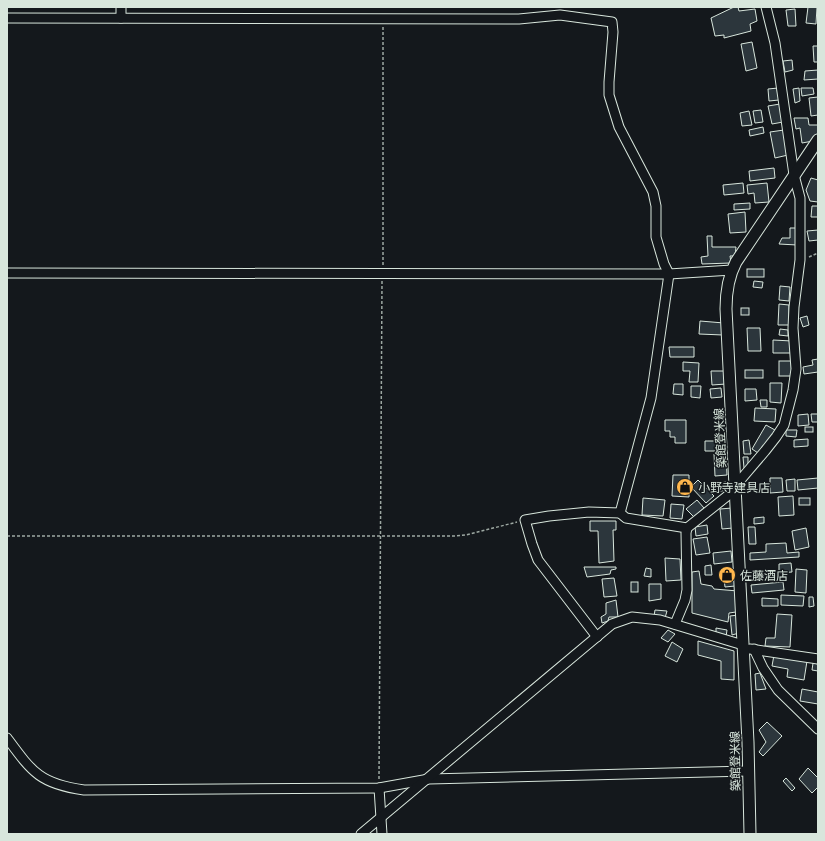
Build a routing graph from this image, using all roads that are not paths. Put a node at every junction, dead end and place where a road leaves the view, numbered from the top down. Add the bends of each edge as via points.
1 (121, 7) edge
2 (766, 7) edge
3 (562, 11) edge
4 (7, 18) edge
5 (121, 18) junction
6 (818, 140) edge
7 (794, 175) junction
8 (732, 270) junction
9 (7, 273) edge
10 (669, 274) junction
11 (736, 487) junction
12 (620, 513) junction
13 (687, 528) junction
14 (675, 624) junction
15 (597, 637) junction
16 (747, 648) junction
17 (818, 659) edge
18 (818, 729) edge
19 (7, 738) edge
20 (748, 771) junction
21 (429, 779) junction
22 (379, 788) junction
23 (381, 818) junction
24 (361, 834) edge
25 (382, 834) edge
26 (750, 834) edge

1 - 5 street
2 - 7 street via 775,43
3 - 5 street via 519,19
3 - 10 street via 612,22 609,95 619,127 653,192 656,206 656,237
4 - 5 street
6 - 7 main road, 築館登米線
7 - 8 main road, 築館登米線
7 - 11 street via 800,198 801,216 800,260 793,328 796,369 793,390 784,425
8 - 10 street
8 - 11 main road, 築館登米線 via 727,288 726,309
9 - 10 street
10 - 12 street via 651,398
11 - 13 street
11 - 16 main road, 築館登米線
12 - 13 street via 626,518
12 - 15 street via 589,512 525,520 538,560
13 - 14 street via 687,590
14 - 15 street via 632,617 612,624
14 - 16 street
15 - 21 street
16 - 17 street
16 - 18 street via 778,690
16 - 20 main road, 築館登米線
19 - 22 street via 26,764 43,778 61,786 84,790
20 - 21 street
20 - 26 main road, 築館登米線
21 - 22 street
21 - 23 street
22 - 23 street
23 - 24 street
23 - 25 street

